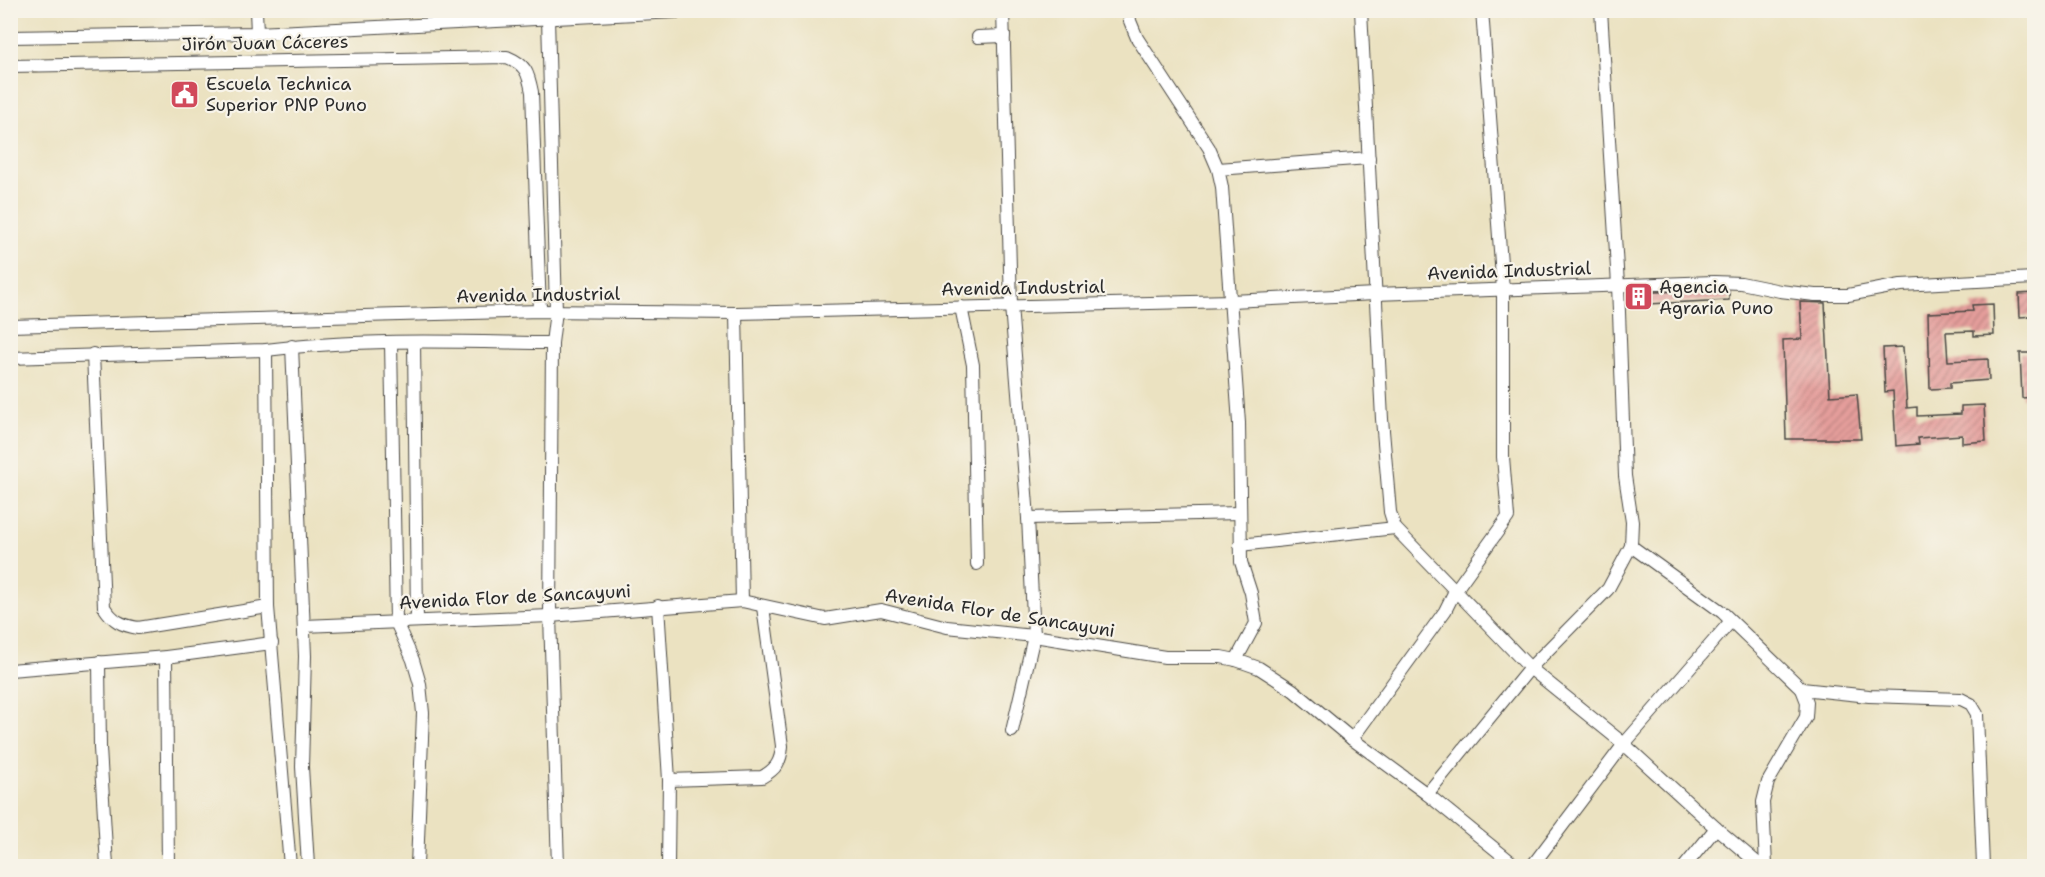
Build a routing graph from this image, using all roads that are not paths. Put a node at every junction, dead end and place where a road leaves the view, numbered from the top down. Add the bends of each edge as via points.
1 (256, 10) edge
2 (716, 10) edge
3 (1003, 10) edge
4 (1129, 10) edge
5 (1361, 10) edge
6 (1482, 10) edge
7 (1601, 10) edge
8 (549, 14) edge
9 (257, 33) junction
10 (1004, 36) junction
11 (978, 37) dead end
12 (10, 38) edge
13 (10, 66) edge
14 (1369, 158) junction
15 (1218, 170) junction
16 (2034, 278) edge
17 (1618, 285) junction
18 (1503, 290) junction
19 (1375, 294) junction
20 (1231, 301) junction
21 (1011, 306) junction
22 (961, 307) junction
23 (540, 311) junction
24 (556, 311) junction
25 (736, 313) junction
26 (10, 326) edge
27 (414, 342) junction
28 (391, 343) junction
29 (552, 343) junction
30 (292, 346) junction
31 (266, 350) junction
32 (93, 354) junction
33 (10, 358) edge
34 (1240, 513) junction
35 (1028, 518) junction
36 (1395, 528) junction
37 (1240, 545) junction
38 (1631, 546) junction
39 (978, 564) dead end
40 (1455, 591) junction
41 (742, 601) junction
42 (658, 606) junction
43 (268, 607) junction
44 (763, 607) junction
45 (550, 616) junction
46 (417, 621) junction
47 (1731, 621) junction
48 (396, 622) junction
49 (304, 626) junction
50 (1034, 636) junction
51 (272, 643) junction
52 (166, 657) junction
53 (1236, 660) junction
54 (99, 662) junction
55 (1530, 668) junction
56 (10, 670) edge
57 (1802, 689) junction
58 (1012, 731) dead end
59 (1352, 739) junction
60 (1624, 744) junction
61 (669, 780) junction
62 (1427, 794) junction
63 (1716, 828) junction
64 (107, 867) edge
65 (168, 867) edge
66 (290, 867) edge
67 (308, 867) edge
68 (417, 867) edge
69 (558, 867) edge
70 (668, 867) edge
71 (1516, 867) edge
72 (1532, 867) edge
73 (1685, 867) edge
74 (1761, 867) edge
75 (1766, 867) edge
76 (1983, 867) edge

1 - 9 street
2 - 8 street, Jirón Juan Cáceres
3 - 10 street
4 - 15 street via 1137,38 1209,148
5 - 14 street
6 - 18 street
7 - 17 street
8 - 9 street, Jirón Juan Cáceres
8 - 24 street
9 - 12 street, Jirón Juan Cáceres
10 - 11 street
10 - 21 street
13 - 23 street, Jirón Juan Cáceres via 507,57 520,63 528,74 532,92
14 - 15 street
14 - 19 street
15 - 20 street
16 - 17 street, Avenida Industrial via 1900,285 1848,295 1815,295 1741,283
17 - 18 street, Avenida Industrial
17 - 38 street
18 - 19 street, Avenida Industrial
18 - 40 street via 1503,457 1508,517
19 - 20 street, Avenida Industrial
19 - 36 street via 1382,419 1390,512
20 - 21 street, Avenida Industrial
20 - 34 street
21 - 22 street, Avenida Industrial
21 - 35 street
22 - 25 street, Avenida Industrial
22 - 39 street via 973,365
23 - 24 street, Avenida Industrial
23 - 26 street, Avenida Industrial
24 - 25 street, Avenida Industrial
24 - 29 street
25 - 41 street
27 - 28 street
27 - 29 street
27 - 46 street
28 - 30 street
28 - 48 street
29 - 45 street
30 - 31 street
30 - 49 street
31 - 32 street
31 - 43 street
32 - 33 street
32 - 43 street via 104,607 111,618 138,628
34 - 35 street
34 - 37 street
35 - 50 street
36 - 37 street
36 - 40 street
37 - 53 street via 1256,623
38 - 47 street
38 - 55 street via 1608,589
40 - 55 street
40 - 59 street via 1445,611
41 - 42 street, Avenida Flor de Sancayuni
41 - 44 street, Avenida Flor de Sancayuni
42 - 45 street, Avenida Flor de Sancayuni
42 - 61 street
43 - 51 street
44 - 50 street, Avenida Flor de Sancayuni via 825,619 881,610 947,627
44 - 61 street via 781,759 774,770 762,777
45 - 46 street, Avenida Flor de Sancayuni
45 - 69 street
46 - 48 street, Avenida Flor de Sancayuni
47 - 57 street
47 - 60 street
48 - 49 street, Avenida Flor de Sancayuni
48 - 68 street via 413,660 423,713
49 - 67 street via 302,767
50 - 53 street, Avenida Flor de Sancayuni via 1165,657
50 - 58 street
51 - 52 street
51 - 66 street
52 - 54 street
52 - 65 street
53 - 59 street, Avenida Flor de Sancayuni via 1259,668 1284,684
54 - 56 street
54 - 64 street
55 - 60 street
55 - 62 street
57 - 75 street via 1807,702 1806,717 1768,782 1763,802
57 - 76 street via 1961,699 1971,704 1977,714
59 - 62 street, Avenida Flor de Sancayuni
60 - 63 street
60 - 72 street
61 - 70 street
62 - 71 street, Avenida Flor de Sancayuni
63 - 73 street
63 - 74 street

